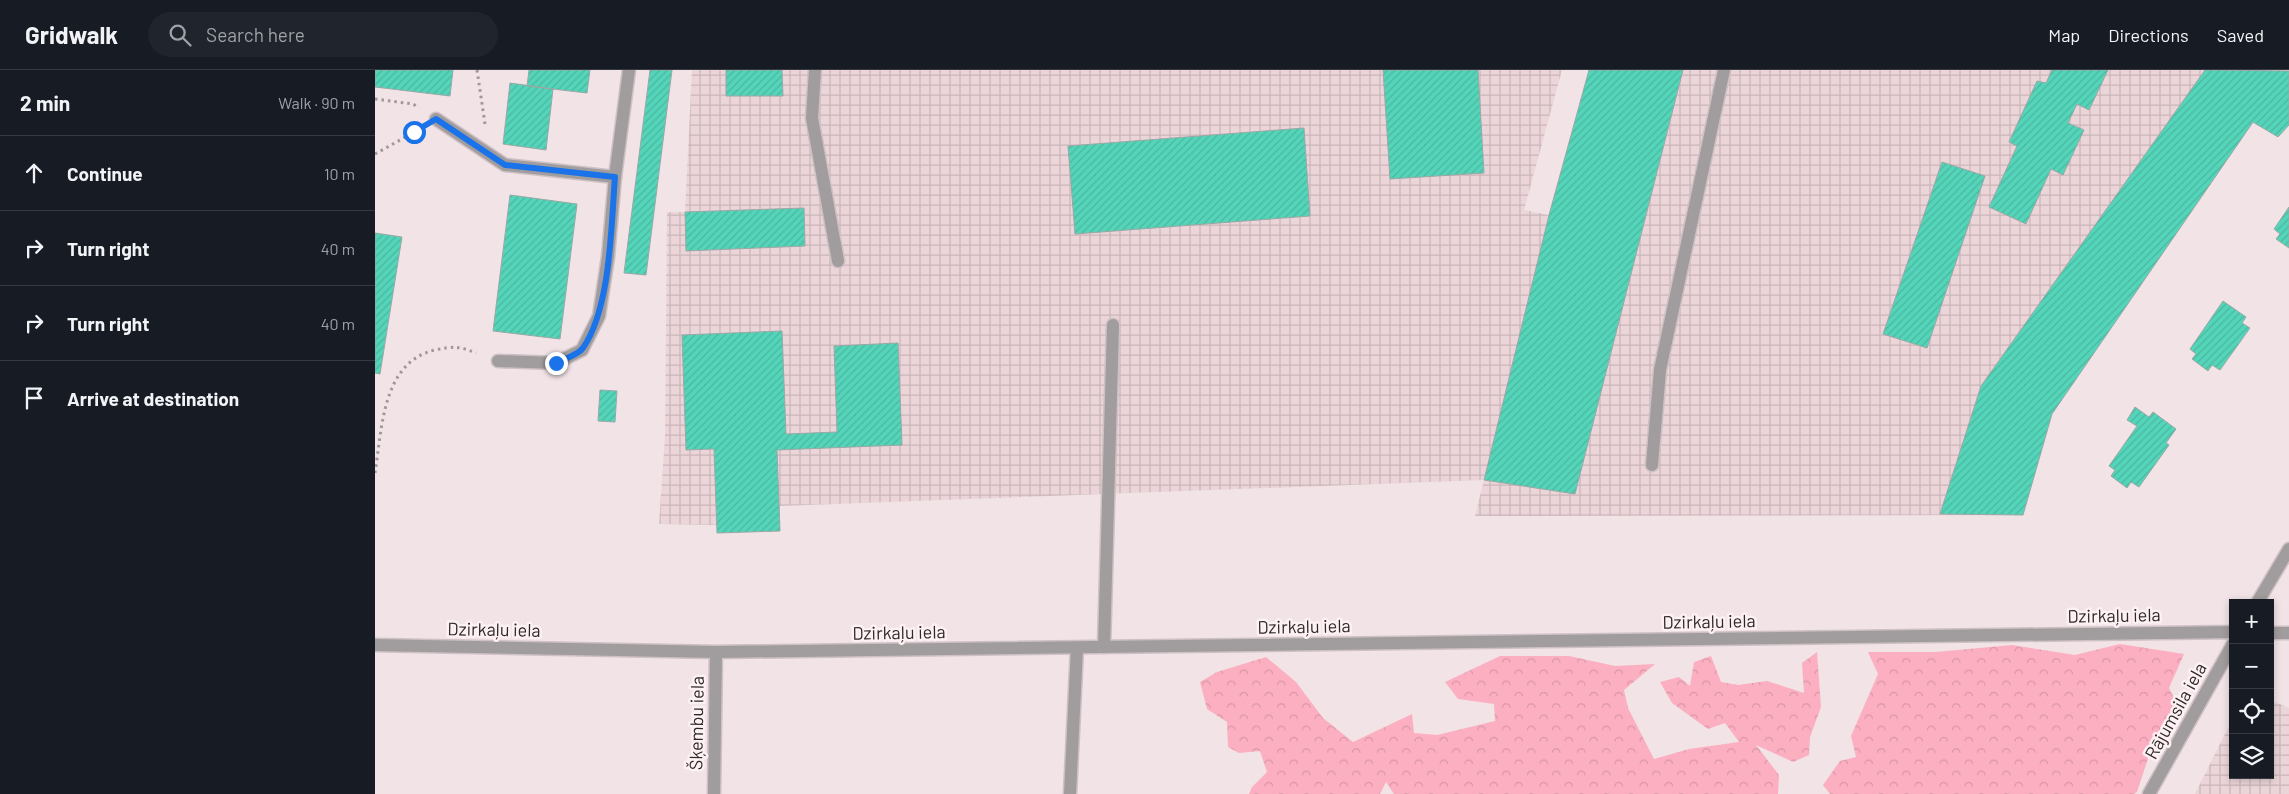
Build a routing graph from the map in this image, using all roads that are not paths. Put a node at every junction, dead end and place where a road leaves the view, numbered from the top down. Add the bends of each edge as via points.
1 (629, 70) edge
2 (815, 70) edge
3 (1724, 70) edge
4 (436, 119) road end
5 (615, 177) junction
6 (839, 262) dead end
7 (1113, 325) dead end
8 (498, 361) road end
9 (1652, 464) dead end
10 (2289, 549) edge
11 (2259, 599) edge
12 (2229, 632) edge
13 (2274, 633) edge
14 (2289, 633) edge
15 (375, 645) edge
16 (1104, 647) junction
17 (1077, 648) junction
18 (2229, 651) edge
19 (716, 652) junction
20 (714, 794) edge
21 (1070, 794) edge
22 (2149, 794) edge

1 - 5 street
2 - 6 street via 812,118
3 - 9 street via 1660,370
4 - 5 street via 505,165
5 - 8 street via 599,316 582,350 556,363
7 - 16 street
10 - 11 street
12 - 16 street, Dzirkaļu iela
13 - 14 street
15 - 19 street, Dzirkaļu iela
16 - 17 street, Dzirkaļu iela
17 - 19 street, Dzirkaļu iela
17 - 21 street
18 - 22 street, Rājumsila iela
19 - 20 street, Šķembu iela

